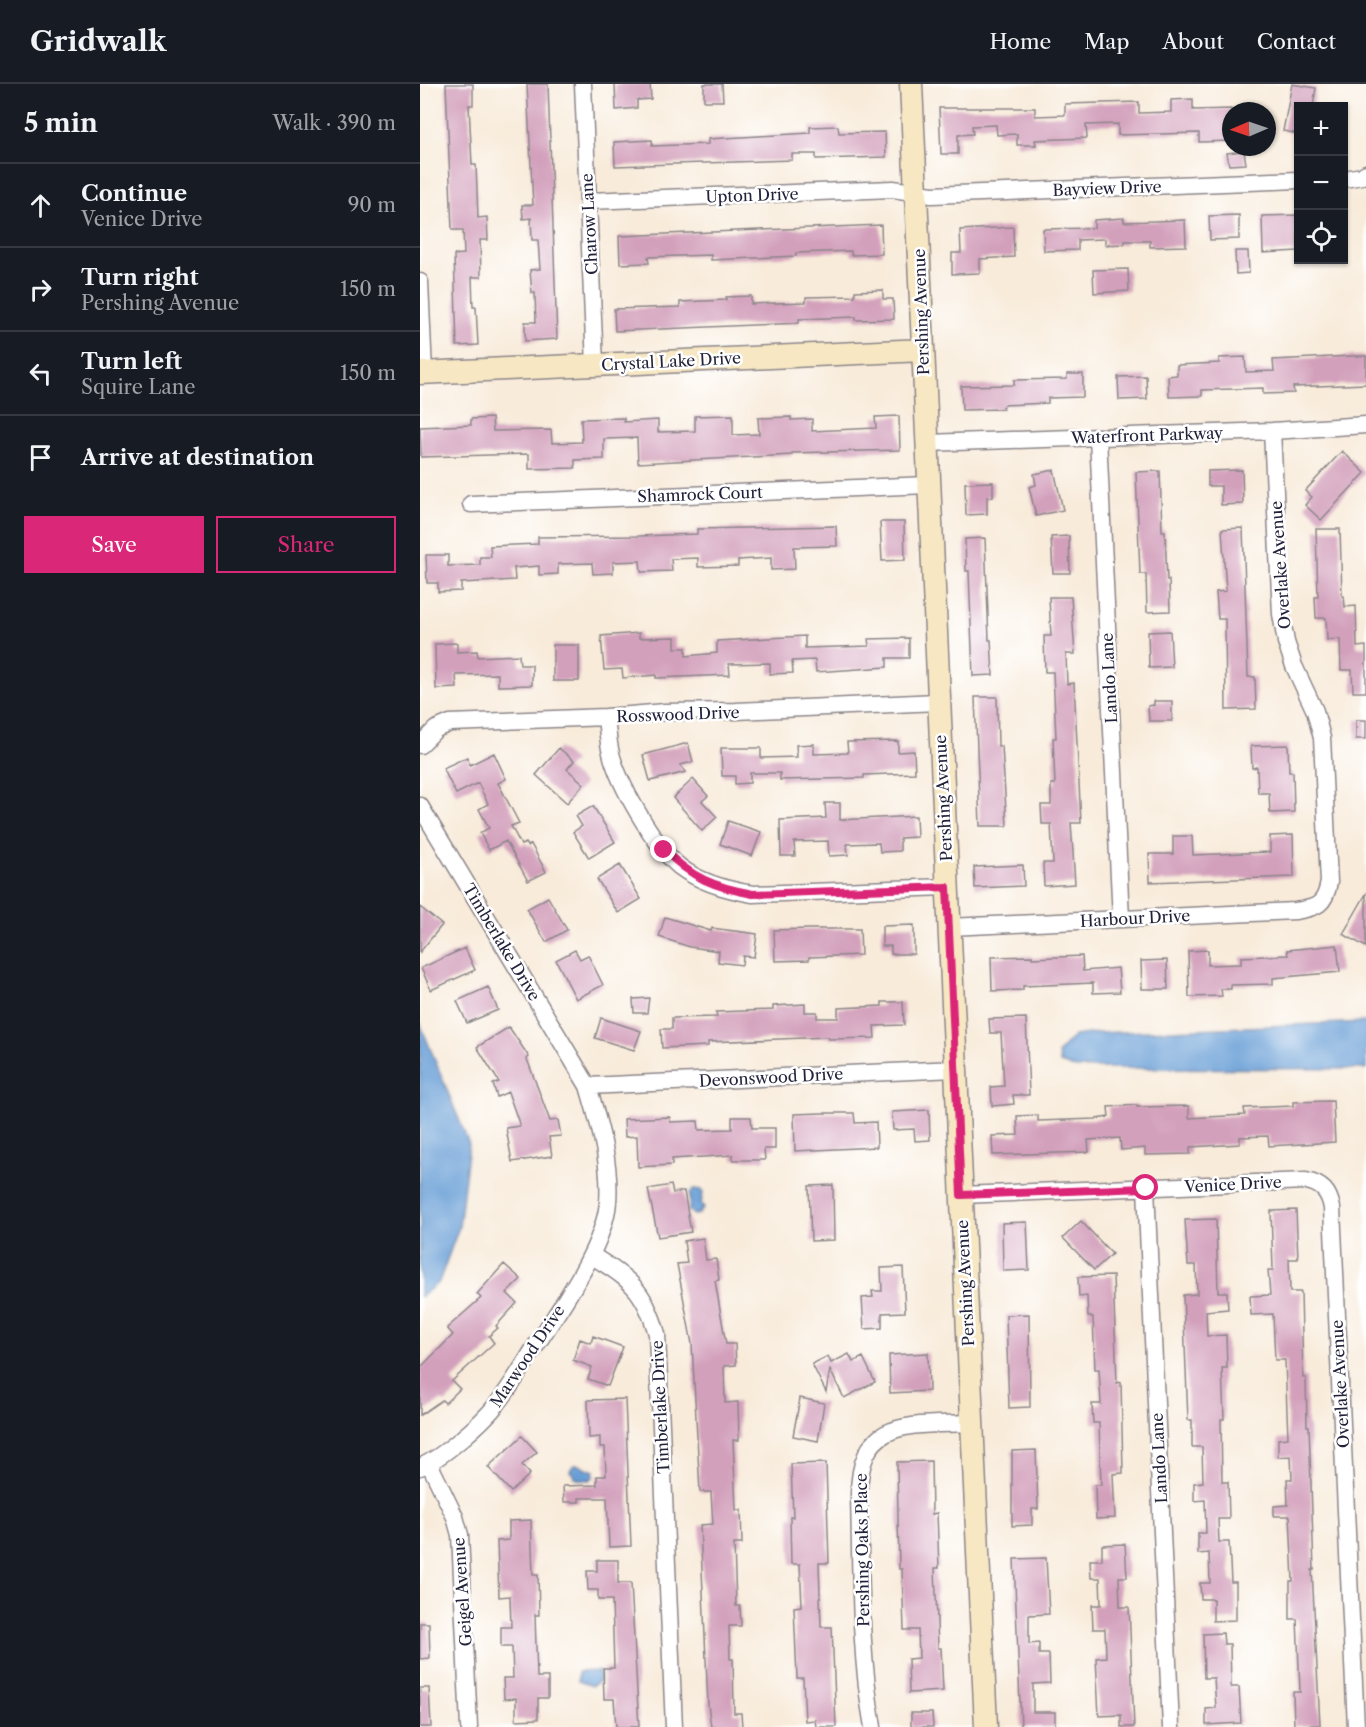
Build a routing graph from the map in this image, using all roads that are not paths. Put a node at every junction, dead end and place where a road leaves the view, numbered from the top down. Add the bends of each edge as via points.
1 (583, 84) edge
2 (911, 84) edge
3 (1366, 173) edge
4 (1348, 179) edge
5 (1294, 180) edge
6 (916, 192) junction
7 (588, 201) junction
8 (420, 282) edge
9 (923, 350) junction
10 (595, 365) junction
11 (422, 373) edge
12 (1366, 425) edge
13 (1272, 431) junction
14 (1098, 437) junction
15 (927, 443) junction
16 (928, 485) junction
17 (471, 504) dead end
18 (938, 702) junction
19 (606, 717) junction
20 (422, 743) edge
21 (420, 806) edge
22 (947, 887) junction
23 (1320, 905) joint
24 (1120, 919) junction
25 (949, 927) junction
26 (955, 1069) junction
27 (588, 1086) junction
28 (1146, 1188) junction
29 (1323, 1188) joint
30 (961, 1195) junction
31 (591, 1255) junction
32 (972, 1423) junction
33 (425, 1465) edge
34 (469, 1727) edge
35 (674, 1727) edge
36 (873, 1727) edge
37 (986, 1727) edge
38 (1171, 1727) edge
39 (1356, 1727) edge

1 - 7 street, Charow Lane
2 - 6 street, Pershing Avenue
3 - 4 street
5 - 6 street, Bayview Drive via 932,195
6 - 7 street, Upton Drive via 893,189
6 - 9 street, Pershing Avenue
7 - 10 street, Charow Lane
8 - 11 street
9 - 10 street, Crystal Lake Drive
9 - 15 street, Pershing Avenue
10 - 11 street, Crystal Lake Drive
12 - 13 street, Waterfront Parkway
13 - 14 street, Waterfront Parkway
13 - 23 street, Overlake Avenue via 1281,614 1286,642 1322,738 1329,882
14 - 15 street, Waterfront Parkway
14 - 24 street, Lando Lane
15 - 16 street, Pershing Avenue
16 - 17 street, Shamrock Court
16 - 18 street, Pershing Avenue
18 - 19 street, Rosswood Drive
18 - 22 street, Pershing Avenue
19 - 20 street, Rosswood Drive via 450,723 436,729
19 - 22 street via 617,771 649,830 681,867 704,880 753,894
21 - 27 street, Timberlake Drive
22 - 25 street, Pershing Avenue
23 - 24 street, Harbour Drive via 1295,911
24 - 25 street, Harbour Drive
25 - 26 street, Pershing Avenue
26 - 27 street, Devonswood Drive
26 - 30 street, Pershing Avenue
27 - 31 street, Timberlake Drive via 602,1133 608,1182 604,1222
28 - 29 street, Venice Drive via 1306,1181
28 - 30 street, Venice Drive
28 - 38 street, Lando Lane
29 - 39 street, Overlake Avenue via 1332,1208
30 - 32 street, Pershing Avenue
31 - 33 street, Marwood Drive via 497,1405
31 - 35 street, Timberlake Drive via 626,1278 641,1294 657,1334
32 - 36 street, Pershing Oaks Place via 906,1426 886,1432 872,1443 863,1458 859,1475 863,1629
32 - 37 street, Pershing Avenue
33 - 34 street, Geigel Avenue via 455,1517 460,1535

